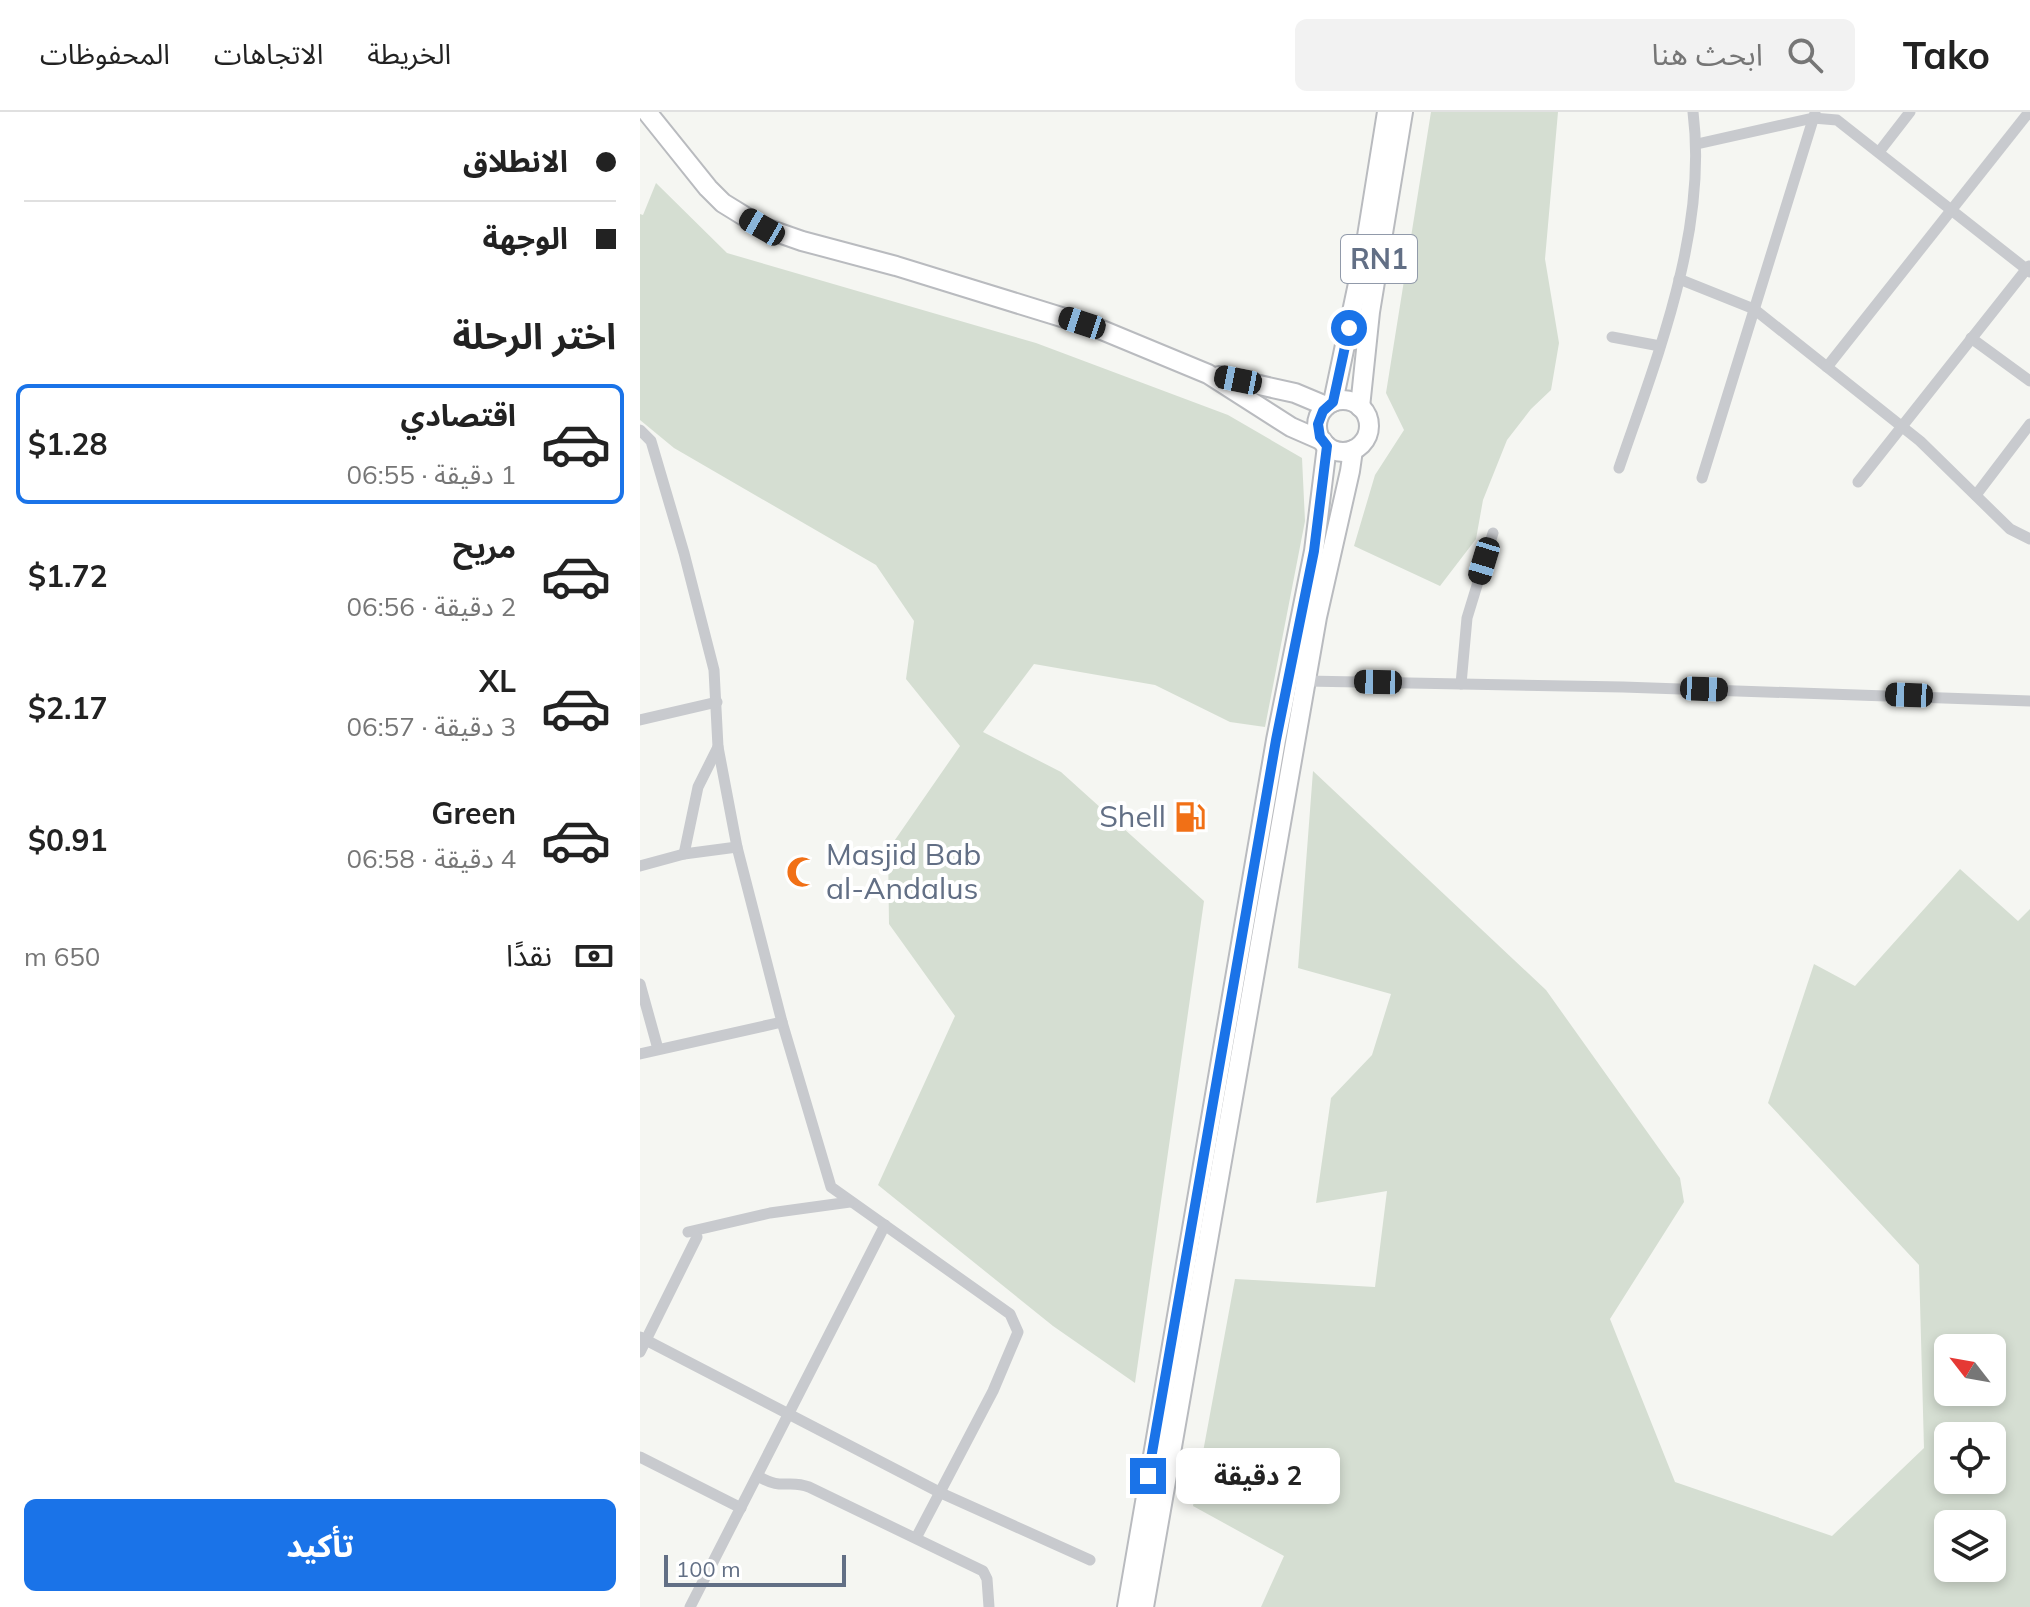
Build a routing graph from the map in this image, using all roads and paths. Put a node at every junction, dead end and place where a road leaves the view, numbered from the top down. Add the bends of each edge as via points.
1 (647, 112) edge
2 (1387, 112) edge
3 (1403, 112) edge
4 (1693, 112) edge
5 (1910, 112) edge
6 (2029, 112) edge
7 (1814, 115) edge
8 (1697, 144) junction
9 (1879, 152) junction
10 (1951, 210) junction
11 (2029, 268) edge
12 (1679, 279) junction
13 (1754, 309) junction
14 (1612, 337) dead end
15 (1971, 338) junction
16 (1660, 346) junction
17 (1827, 367) junction
18 (1208, 374) junction
19 (2030, 381) edge
20 (1330, 404) junction
21 (1360, 407) junction
22 (2030, 424) edge
23 (1902, 427) junction
24 (640, 430) edge
25 (1325, 443) junction
26 (1353, 450) junction
27 (1619, 468) dead end
28 (1702, 478) dead end
29 (1858, 482) dead end
30 (1976, 495) junction
31 (1493, 533) dead end
32 (2030, 539) edge
33 (1306, 681) junction
34 (1461, 684) junction
35 (2030, 701) edge
36 (717, 702) junction
37 (640, 720) edge
38 (718, 747) junction
39 (737, 847) junction
40 (684, 854) junction
41 (640, 866) edge
42 (640, 984) edge
43 (782, 1022) junction
44 (658, 1049) junction
45 (640, 1053) edge
46 (850, 1202) junction
47 (885, 1225) junction
48 (643, 1338) edge
49 (640, 1352) edge
50 (789, 1414) junction
51 (640, 1457) edge
52 (758, 1476) junction
53 (941, 1493) junction
54 (741, 1508) junction
55 (916, 1538) junction
56 (1090, 1560) dead end
57 (690, 1607) edge
58 (989, 1607) edge
59 (1127, 1607) edge
60 (1144, 1607) edge

1 - 18 highway via 723,203 762,227 1097,328
2 - 20 highway, RN1 via 1364,255
3 - 21 highway, RN1
4 - 8 street
5 - 9 street
6 - 10 street
7 - 8 street
7 - 9 street via 1837,120
7 - 13 street
8 - 12 street
9 - 10 street
10 - 11 street
10 - 17 street
11 - 15 street
12 - 13 street
12 - 16 street
13 - 17 street
13 - 28 street
14 - 16 street
15 - 19 street
15 - 23 street
16 - 27 street
17 - 23 street
18 - 20 highway
18 - 25 highway
20 - 21 highway via 1351,401
20 - 25 highway, RN1 via 1318,424
21 - 26 highway, RN1 via 1369,426
22 - 30 street
23 - 29 street
23 - 30 street
24 - 36 street via 651,441 667,495 714,670
25 - 26 highway via 1344,452
25 - 59 highway, RN1 via 1314,551 1276,740
26 - 33 highway, RN1
30 - 32 street via 2010,529
31 - 34 street via 1467,618
33 - 34 street
33 - 60 highway, RN1
34 - 35 street
36 - 37 street
36 - 38 street
38 - 39 street
38 - 40 street via 698,787
39 - 40 street
39 - 43 street
40 - 41 street
42 - 44 street
43 - 44 street
43 - 46 street via 831,1187
44 - 45 street
46 - 47 street
46 - 48 street via 770,1213 693,1235
47 - 50 street
47 - 53 street via 1010,1314 1018,1332
48 - 49 street
48 - 50 street
50 - 52 street
50 - 53 street
51 - 54 street
52 - 54 street
52 - 55 street via 775,1485 802,1484
53 - 55 street
53 - 56 street
54 - 57 street
55 - 58 street via 985,1572

